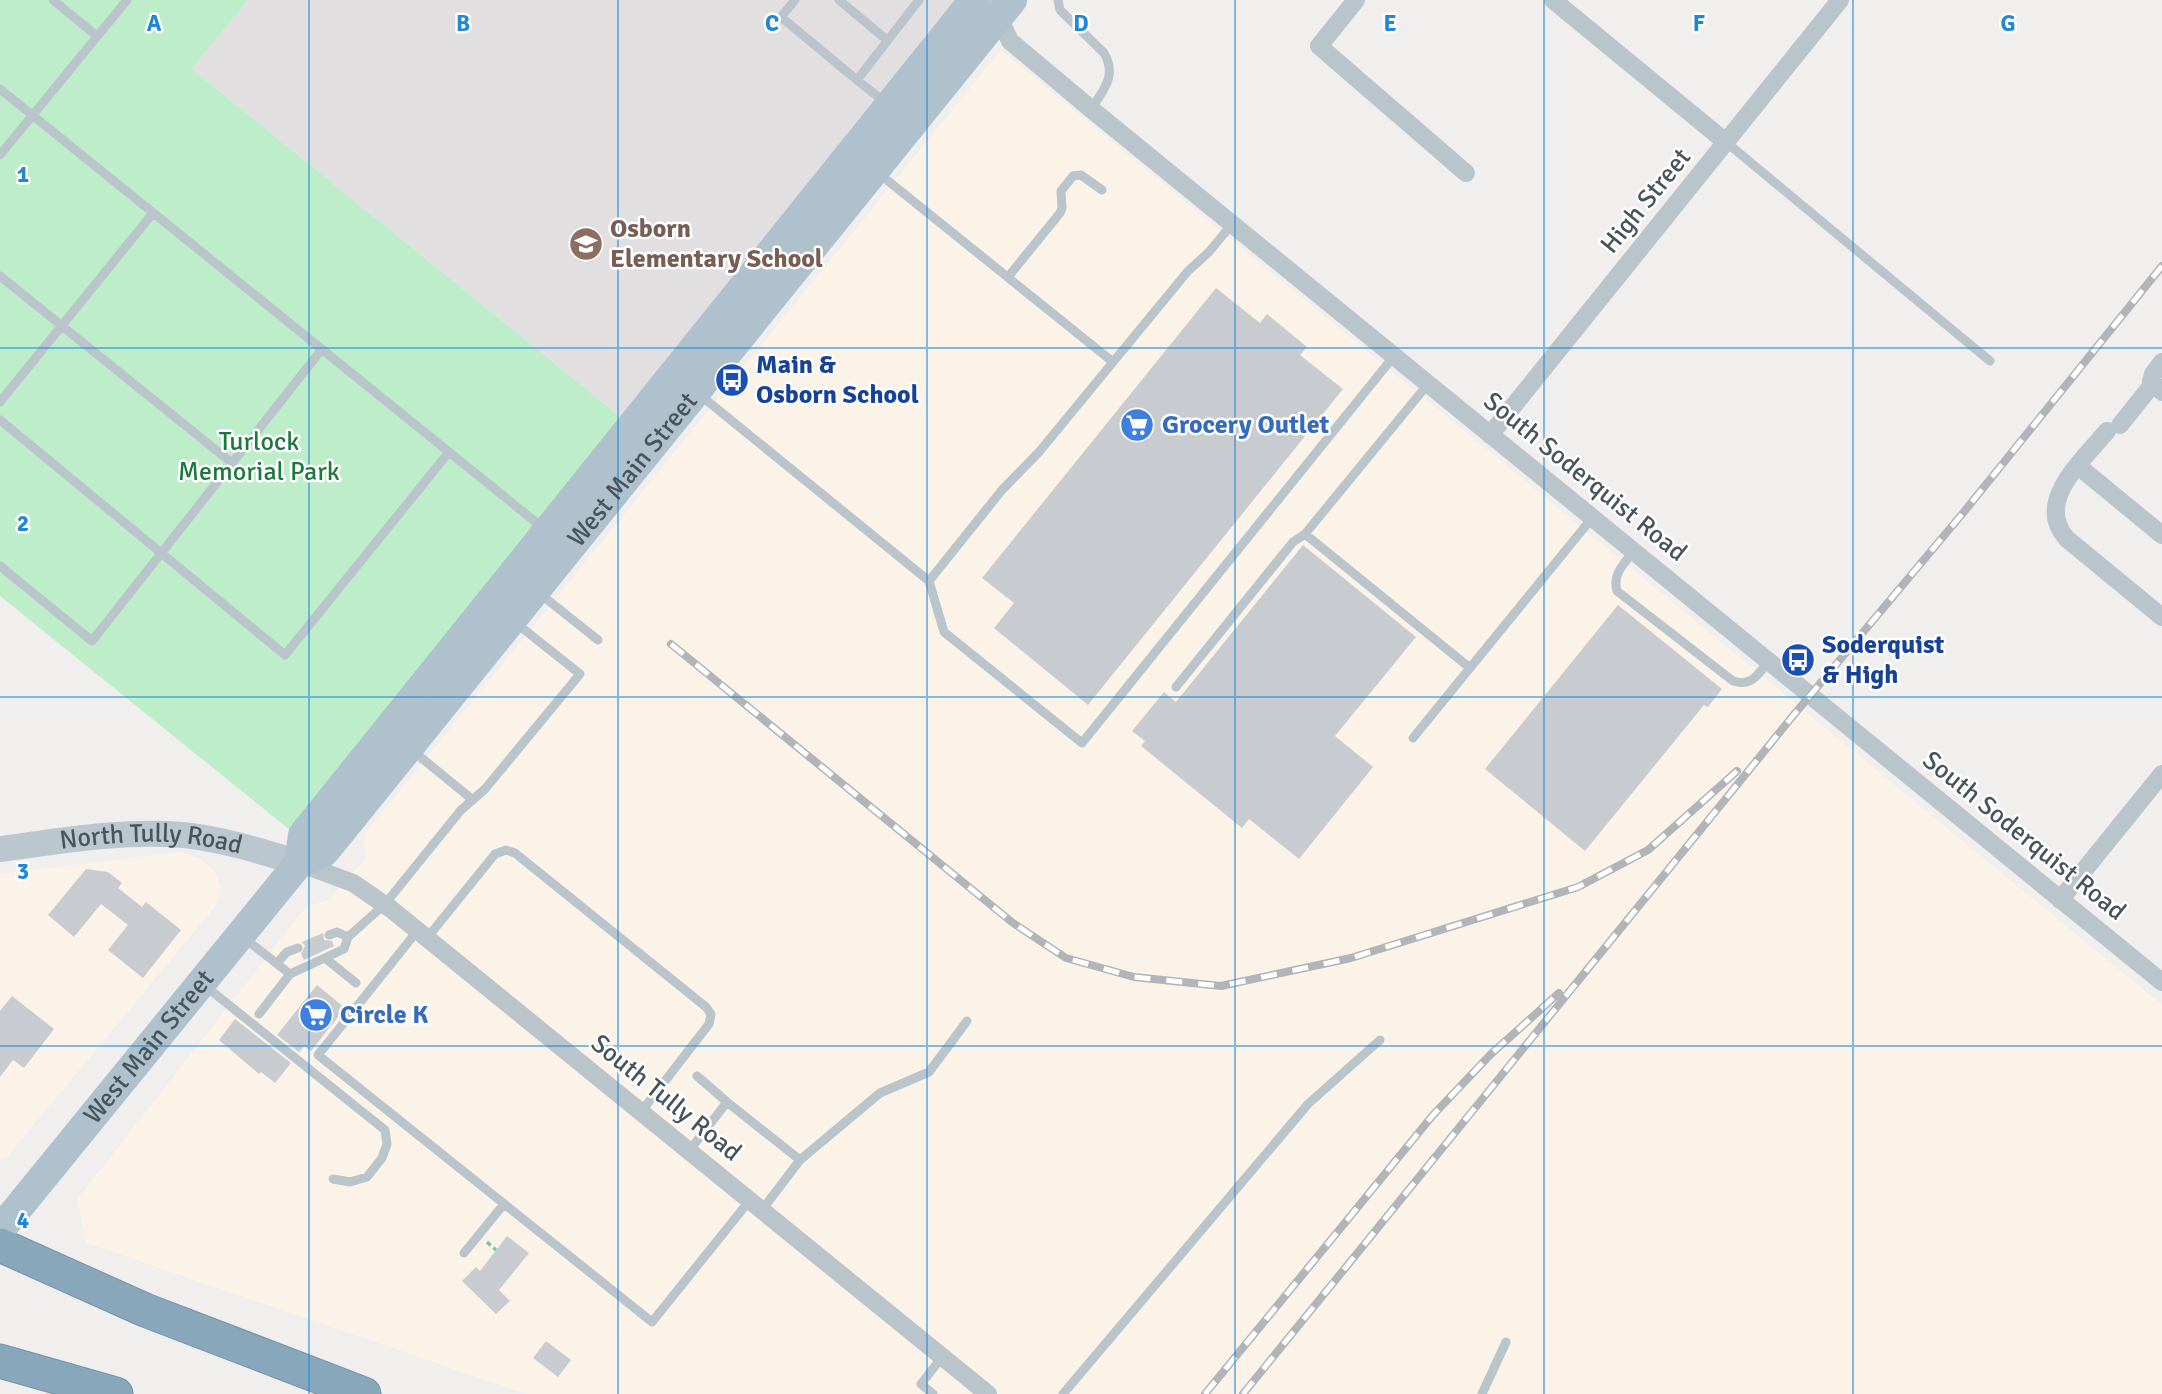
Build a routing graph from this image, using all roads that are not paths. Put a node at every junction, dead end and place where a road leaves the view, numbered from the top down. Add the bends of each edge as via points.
1 (53, 0) edge
2 (127, 0) edge
3 (795, 0) edge
4 (839, 0) edge
5 (1058, 0) edge
6 (1356, 0) edge
7 (1553, 0) edge
8 (1840, 0) edge
9 (917, 1) edge
10 (994, 4) edge
11 (97, 36) junction
12 (887, 40) junction
13 (857, 80) junction
14 (0, 89) edge
15 (889, 105) junction
16 (1091, 109) junction
17 (33, 115) junction
18 (1727, 143) junction
19 (0, 155) edge
20 (876, 171) junction
21 (1466, 173) dead end
22 (1102, 190) dead end
23 (153, 213) junction
24 (1232, 224) junction
25 (0, 276) edge
26 (1008, 277) junction
27 (62, 326) junction
28 (322, 349) junction
29 (1394, 356) junction
30 (1990, 360) dead end
31 (1113, 362) junction
32 (2162, 362) edge
33 (1428, 384) junction
34 (2157, 388) edge
35 (696, 392) junction
36 (0, 402) edge
37 (0, 420) edge
38 (1490, 435) junction
39 (449, 452) junction
40 (232, 463) junction
41 (2078, 466) junction
42 (1592, 518) junction
43 (546, 531) junction
44 (1306, 534) junction
45 (2162, 535) edge
46 (1634, 551) junction
47 (161, 552) junction
48 (0, 566) edge
49 (524, 581) junction
50 (929, 581) junction
51 (2162, 617) edge
52 (512, 620) junction
53 (598, 640) dead end
54 (1769, 661) junction
55 (1470, 668) junction
56 (1176, 687) dead end
57 (1413, 738) dead end
58 (409, 748) junction
59 (2162, 774) edge
60 (473, 800) junction
61 (0, 849) edge
62 (299, 863) junction
63 (2060, 900) junction
64 (385, 904) junction
65 (423, 934) junction
66 (240, 935) junction
67 (329, 935) dead end
68 (348, 937) junction
69 (298, 947) dead end
70 (325, 958) junction
71 (277, 963) junction
72 (290, 974) junction
73 (2162, 982) edge
74 (201, 983) junction
75 (356, 984) dead end
76 (259, 1014) dead end
77 (967, 1021) dead end
78 (1380, 1040) dead end
79 (697, 1076) dead end
80 (727, 1101) junction
81 (641, 1112) junction
82 (689, 1151) junction
83 (800, 1160) junction
84 (333, 1179) dead end
85 (504, 1204) junction
86 (756, 1205) junction
87 (0, 1230) edge
88 (0, 1245) edge
89 (464, 1253) dead end
90 (1506, 1342) dead end
91 (942, 1357) junction
92 (0, 1361) edge
93 (116, 1394) edge
94 (364, 1394) edge
95 (933, 1394) edge
96 (988, 1394) edge
97 (1063, 1394) edge
98 (1482, 1394) edge

1 - 11 lane
2 - 11 lane
3 - 13 lane via 781,17
4 - 12 lane
5 - 16 lane via 1060,10 1109,60 1108,85
6 - 21 street via 1319,46
7 - 18 street
8 - 18 street, High Street
9 - 12 lane
10 - 15 main road, West Main Street
10 - 16 street, South Soderquist Road via 1010,41
10 - 20 main road, West Main Street
11 - 17 lane
12 - 13 lane
13 - 15 lane
14 - 17 lane
15 - 43 main road, West Main Street
16 - 24 street, South Soderquist Road
17 - 19 lane
17 - 23 lane
18 - 30 lane
18 - 38 street, High Street
20 - 26 lane
20 - 35 main road, West Main Street
22 - 26 lane via 1082,175 1073,176 1061,191 1060,213
23 - 27 lane
23 - 28 lane
24 - 29 street, South Soderquist Road
24 - 31 lane
25 - 27 lane
26 - 31 lane
27 - 36 lane
27 - 40 lane
28 - 39 lane
28 - 40 lane
29 - 33 street, South Soderquist Road
29 - 50 lane via 1082,743 944,632
31 - 50 lane
32 - 34 street via 2151,377
33 - 38 street, South Soderquist Road
33 - 44 lane
34 - 41 street
35 - 49 main road, West Main Street
35 - 50 lane
37 - 47 lane
38 - 42 street, South Soderquist Road
39 - 43 lane
39 - 47 lane via 285,654
40 - 47 lane
41 - 45 street
41 - 51 street via 2057,497 2056,518 2062,533
42 - 46 street, South Soderquist Road
42 - 55 lane
43 - 49 main road, West Main Street
44 - 55 lane
44 - 56 lane via 1293,542
46 - 54 street, South Soderquist Road
46 - 54 lane via 1617,574 1617,591 1733,681 1749,683
47 - 48 lane via 92,641
49 - 52 main road, West Main Street
49 - 53 lane
49 - 62 main road, West Main Street via 303,835
52 - 58 main road, West Main Street
52 - 60 lane via 580,674
54 - 63 street, South Soderquist Road
55 - 57 lane
58 - 60 lane
58 - 62 main road, West Main Street via 324,852
59 - 63 street
60 - 64 lane
61 - 62 street, North Tully Road via 165,834 211,840
62 - 64 street, South Tully Road via 353,883
62 - 66 main road, West Main Street
63 - 73 street, South Soderquist Road
64 - 65 street, South Tully Road
64 - 68 lane
65 - 81 street, South Tully Road
65 - 81 lane via 495,854 506,850 706,1007 711,1014 709,1024
65 - 85 lane via 318,1055
66 - 71 lane
66 - 74 main road, West Main Street
67 - 68 lane via 337,932
68 - 70 lane via 344,949
69 - 71 lane
70 - 72 lane
70 - 75 lane
71 - 72 lane
72 - 76 lane
74 - 84 lane via 384,1130 385,1151 367,1177 350,1182
74 - 87 main road, West Main Street
77 - 83 lane via 929,1072 880,1093
78 - 97 lane via 1308,1104
79 - 80 lane
80 - 82 lane
80 - 83 lane
81 - 82 street, South Tully Road
82 - 86 street, South Tully Road
83 - 86 lane
85 - 86 lane via 652,1322
85 - 89 lane
86 - 91 street, South Tully Road
88 - 94 highway via 145,1310
90 - 98 lane
91 - 95 lane via 921,1384
91 - 96 street, South Tully Road
92 - 93 highway

